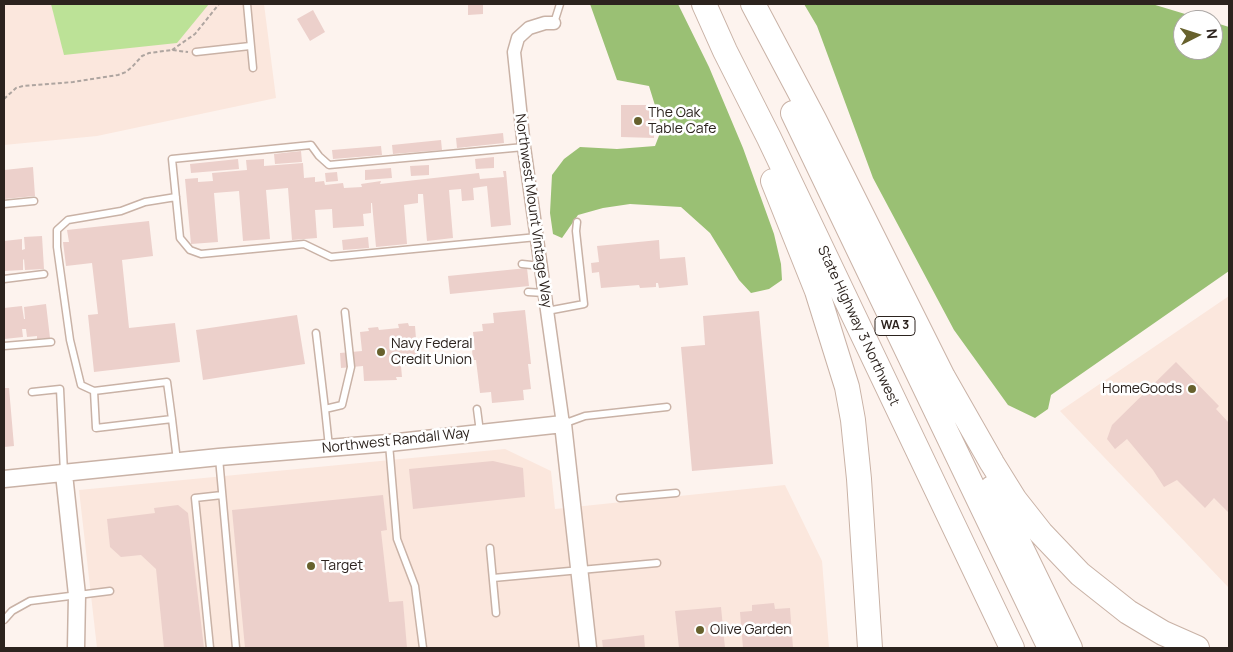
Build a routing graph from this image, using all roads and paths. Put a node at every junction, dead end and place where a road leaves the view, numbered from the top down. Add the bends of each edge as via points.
1 (219, 4) edge
2 (247, 4) edge
3 (560, 4) edge
4 (704, 4) edge
5 (742, 4) edge
6 (753, 4) edge
7 (554, 24) joint
8 (250, 46) junction
9 (172, 50) junction
10 (724, 51) junction
11 (193, 52) joint
12 (253, 68) dead end
13 (4, 99) edge
14 (524, 147) junction
15 (176, 196) junction
16 (34, 201) dead end
17 (4, 204) edge
18 (577, 222) dead end
19 (537, 236) junction
20 (522, 264) dead end
21 (541, 266) junction
22 (44, 274) dead end
23 (4, 279) edge
24 (528, 292) dead end
25 (544, 293) junction
26 (547, 311) junction
27 (345, 312) dead end
28 (316, 333) dead end
29 (51, 342) dead end
30 (4, 346) edge
31 (943, 377) junction
32 (94, 391) junction
33 (32, 392) dead end
34 (667, 407) dead end
35 (324, 409) junction
36 (477, 409) dead end
37 (172, 419) junction
38 (564, 424) junction
39 (480, 433) junction
40 (389, 442) junction
41 (329, 448) junction
42 (219, 457) junction
43 (177, 462) junction
44 (64, 474) junction
45 (4, 479) edge
46 (676, 493) dead end
47 (222, 495) junction
48 (620, 498) dead end
49 (490, 548) dead end
50 (658, 563) dead end
51 (580, 570) junction
52 (493, 578) junction
53 (110, 591) dead end
54 (77, 595) junction
55 (496, 613) dead end
56 (4, 620) edge
57 (76, 648) edge
58 (210, 648) edge
59 (236, 648) edge
60 (423, 648) edge
61 (588, 648) edge
62 (870, 648) edge
63 (1012, 648) edge
64 (1050, 648) edge
65 (1070, 648) edge
66 (1197, 648) edge

1 - 9 path via 195,34
2 - 8 lane
3 - 7 lane
4 - 10 highway, State Highway 3 Northwest / WA 3
5 - 64 highway, WA 3
6 - 31 highway
7 - 14 street, Northwest Mount Vintage Way via 529,28 518,38 514,52
8 - 11 lane
8 - 12 lane
9 - 11 path
9 - 13 path via 142,56 126,72 118,75 23,86
10 - 62 highway via 817,291 847,387 859,479
10 - 63 highway, State Highway 3 Northwest / WA 3 via 769,138
14 - 15 lane via 329,165 311,145 172,159
14 - 19 street, Northwest Mount Vintage Way
15 - 19 lane via 180,238 190,250 201,254 304,244 331,257
15 - 32 lane via 144,202 121,211 68,220 57,230 70,340 81,385
16 - 17 lane
18 - 26 lane via 584,304
19 - 21 street, Northwest Mount Vintage Way
20 - 21 lane
21 - 25 street, Northwest Mount Vintage Way
22 - 23 lane
24 - 25 lane
25 - 26 street, Northwest Mount Vintage Way
26 - 38 street, Northwest Mount Vintage Way
27 - 35 lane via 351,367 342,404
28 - 35 lane
29 - 30 lane
31 - 65 highway via 986,475
31 - 66 highway via 1003,482 1055,549 1080,574 1128,612
32 - 37 lane via 167,382
32 - 37 lane via 96,428
33 - 44 lane via 60,389
34 - 38 lane via 585,416
35 - 41 lane
36 - 39 lane
37 - 43 lane
38 - 39 street, Northwest Randall Way
38 - 51 street
39 - 40 street, Northwest Randall Way
40 - 41 street, Northwest Randall Way
40 - 60 lane via 397,539 415,586
41 - 42 street, Northwest Randall Way
42 - 43 street, Northwest Randall Way
42 - 47 lane
43 - 44 street, Northwest Randall Way
44 - 45 street, Northwest Randall Way
44 - 54 street
46 - 48 lane
47 - 58 lane via 195,498
47 - 59 lane
49 - 52 lane
50 - 51 lane
51 - 52 lane
51 - 61 street
52 - 55 lane
53 - 54 lane
54 - 56 lane via 30,601 12,611
54 - 57 street

